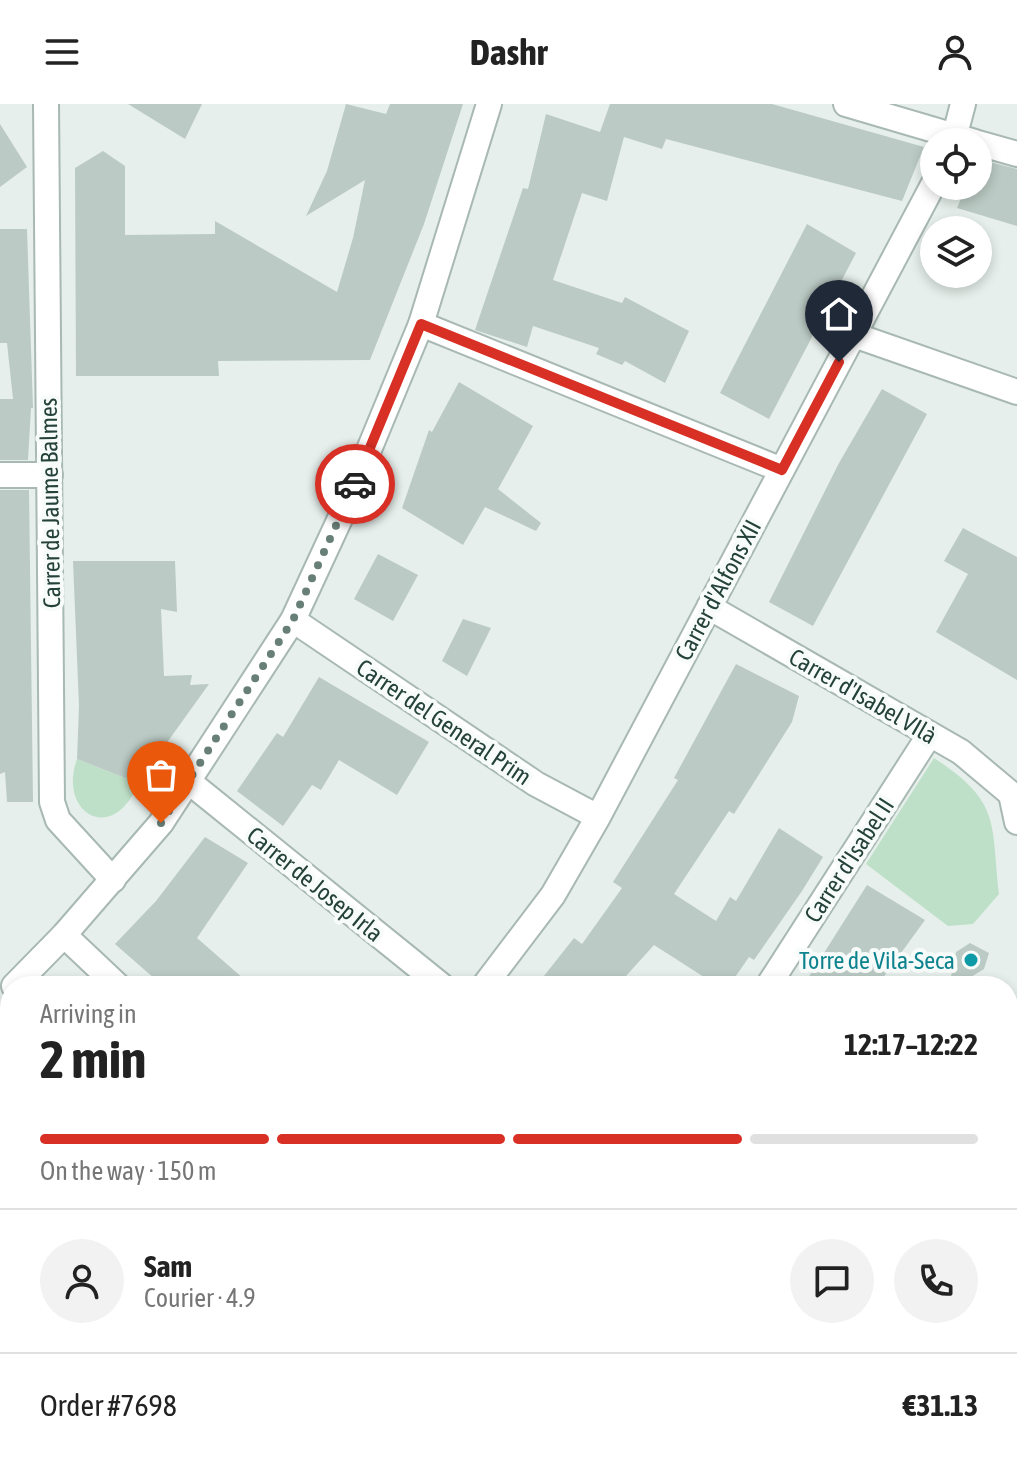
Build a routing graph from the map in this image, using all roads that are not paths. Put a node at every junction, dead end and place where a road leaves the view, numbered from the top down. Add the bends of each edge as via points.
1 (46, 104) edge
2 (489, 104) edge
3 (846, 104) edge
4 (963, 104) edge
5 (923, 128) edge
6 (964, 128) edge
7 (992, 148) edge
8 (1017, 154) edge
9 (925, 200) edge
10 (421, 324) junction
11 (854, 335) junction
12 (1017, 392) edge
13 (782, 470) junction
14 (0, 475) edge
15 (50, 475) junction
16 (709, 607) junction
17 (293, 620) junction
18 (930, 734) junction
19 (188, 781) junction
20 (1014, 785) edge
21 (598, 817) junction
22 (1017, 822) edge
23 (113, 880) junction
24 (64, 935) junction
25 (24, 976) edge
26 (107, 976) edge
27 (430, 976) edge
28 (492, 976) edge
29 (774, 976) edge

1 - 15 street, Carrer de Jaume Balmes
2 - 10 street
3 - 5 street
4 - 6 street
7 - 8 street
9 - 11 street, Carrer d'Alfons XII
10 - 13 street
10 - 17 street
11 - 12 street
11 - 13 street, Carrer d'Alfons XII
13 - 16 street, Carrer d'Alfons XII
14 - 15 street
15 - 23 street, Carrer de Jaume Balmes via 52,802 58,820
16 - 18 street, Carrer d'Isabel VIlà
16 - 21 street, Carrer d'Alfons XII
17 - 19 street
17 - 21 street, Carrer del General Prim via 536,784
18 - 20 street, Carrer d'Isabel VIlà
18 - 29 street, Carrer d'Isabel II
19 - 23 street
19 - 27 street, Carrer de Josep Irla
20 - 22 street
21 - 28 street, Carrer d'Alfons XII via 553,895
23 - 24 street
24 - 25 street
24 - 26 street

